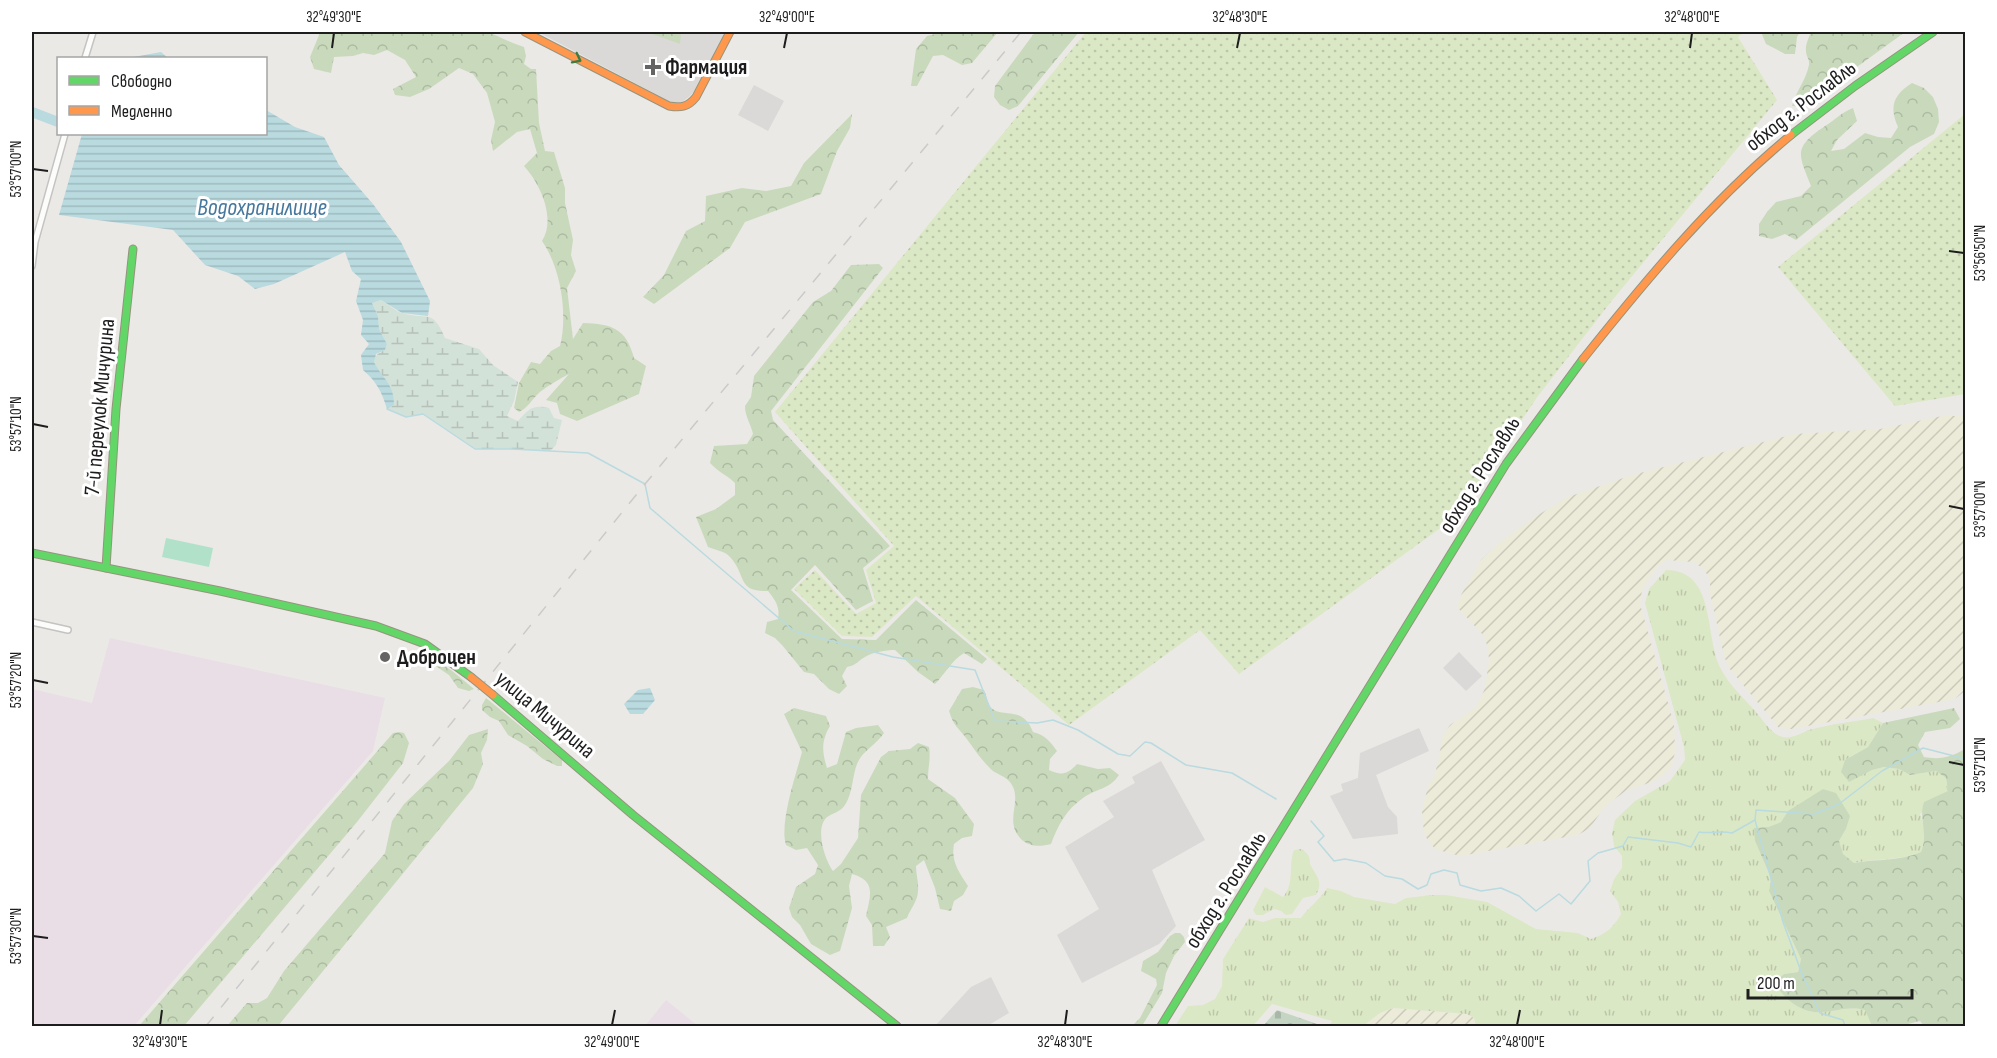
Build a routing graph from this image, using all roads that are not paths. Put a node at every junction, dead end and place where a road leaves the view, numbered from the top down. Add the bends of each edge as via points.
1 (93, 32) edge
2 (525, 32) edge
3 (730, 32) edge
4 (1934, 32) edge
5 (86, 57) edge
6 (65, 135) edge
7 (133, 249) dead end
8 (32, 266) edge
9 (32, 553) edge
10 (106, 568) junction
11 (32, 622) edge
12 (68, 630) dead end
13 (897, 1026) edge
14 (1161, 1026) edge

1 - 5 street
2 -> 3 main road via 675,108 692,102
4 - 14 main road, обход г. Рославль via 1838,98 1714,205 1561,386 1506,464
6 - 8 street
7 - 10 main road, 7-й переулок Мичурина via 116,409
9 - 10 main road, улица Мичурина
10 - 13 main road, улица Мичурина, bridge via 321,612 376,626 425,645 471,676 633,815
11 - 12 street

